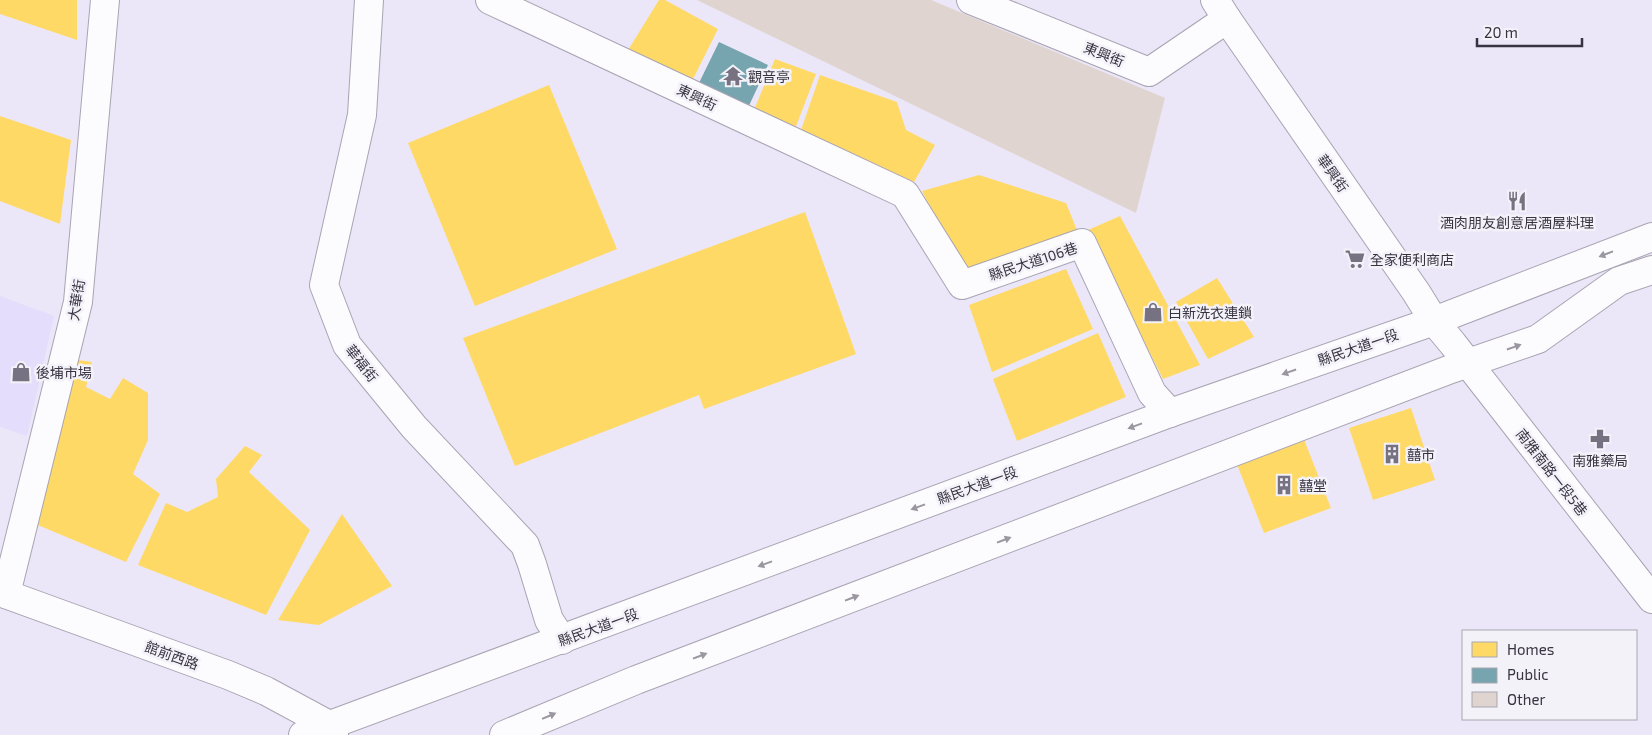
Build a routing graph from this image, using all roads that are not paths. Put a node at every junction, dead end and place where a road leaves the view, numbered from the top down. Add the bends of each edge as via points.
1 (105, 0) edge
2 (369, 0) edge
3 (490, 0) edge
4 (971, 0) edge
5 (1221, 10) edge
6 (905, 194) joint
7 (1652, 237) edge
8 (1652, 270) edge
9 (1434, 321) junction
10 (1461, 354) junction
11 (1170, 413) junction
12 (3, 593) edge
13 (1652, 599) edge
14 (562, 640) junction
15 (332, 730) edge
16 (303, 735) edge
17 (504, 735) edge

1 - 12 street, 大華街 via 78,302
2 - 14 street, 華福街 via 362,115 324,285 347,345 414,427 525,545 548,620
3 - 6 street, 東興街
4 - 5 street, 東興街 via 1149,72
5 - 9 street, 華興街
6 - 11 street, 縣民大道106巷 via 962,285 1082,243 1152,393
7 -> 9 street, 縣民大道一段
10 -> 8 street via 1538,339 1619,281
9 - 10 street, 華興街
9 -> 11 street, 縣民大道一段
10 - 13 street, 南雅南路一段5巷
17 -> 10 street
11 -> 14 street, 縣民大道一段
12 - 15 street, 館前西路 via 228,675 266,691
14 - 15 street, 縣民大道一段
15 - 16 street, 縣民大道一段

